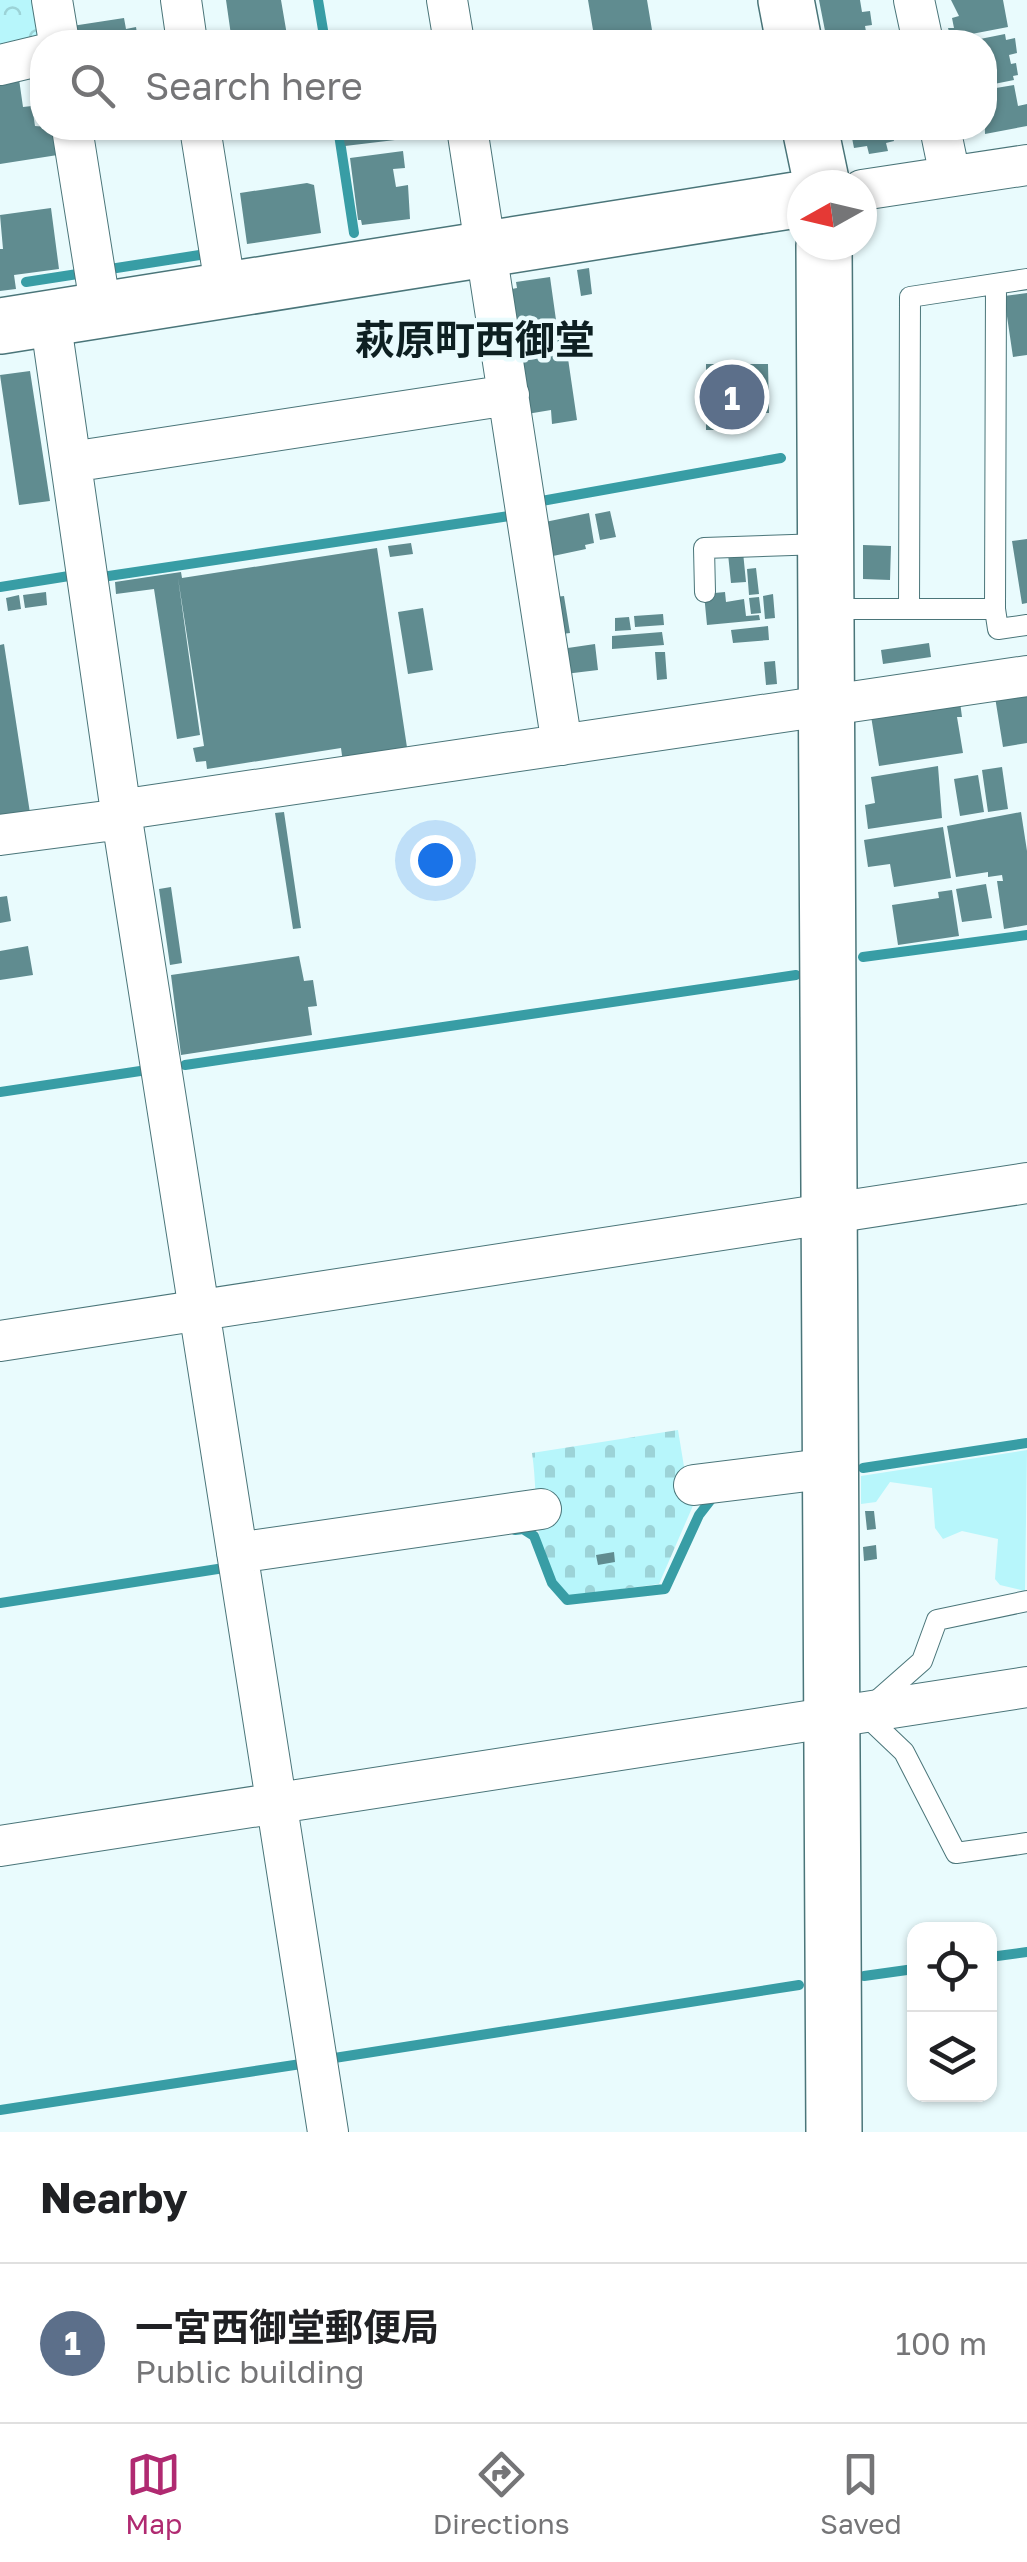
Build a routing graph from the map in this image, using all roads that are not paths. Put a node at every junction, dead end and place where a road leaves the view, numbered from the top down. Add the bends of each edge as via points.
1 (52, 0) edge
2 (181, 0) edge
3 (448, 0) edge
4 (786, 0) edge
5 (914, 0) edge
6 (57, 30) edge
7 (185, 30) edge
8 (452, 30) edge
9 (792, 30) edge
10 (920, 30) edge
11 (30, 58) edge
12 (0, 66) edge
13 (71, 140) edge
14 (202, 140) edge
15 (469, 140) edge
16 (813, 140) edge
17 (942, 140) edge
18 (1027, 165) edge
19 (819, 170) edge
20 (950, 176) junction
21 (877, 188) edge
22 (787, 201) edge
23 (486, 251) junction
24 (824, 260) edge
25 (1027, 278) edge
26 (996, 284) junction
27 (226, 291) junction
28 (50, 318) edge
29 (509, 395) junction
30 (71, 462) junction
31 (824, 544) junction
32 (705, 592) dead end
33 (824, 609) junction
34 (909, 609) junction
35 (995, 609) junction
36 (1027, 625) edge
37 (1027, 676) edge
38 (824, 707) junction
39 (562, 745) junction
40 (122, 819) junction
41 (0, 836) edge
42 (1027, 1183) edge
43 (829, 1212) junction
44 (198, 1312) junction
45 (0, 1341) edge
46 (831, 1468) junction
47 (694, 1485) dead end
48 (541, 1509) dead end
49 (238, 1552) junction
50 (1027, 1601) edge
51 (1027, 1687) edge
52 (848, 1715) junction
53 (276, 1803) junction
54 (1027, 1844) edge
55 (0, 1846) edge
56 (328, 2132) edge
57 (834, 2132) edge

1 - 6 street
2 - 7 street
3 - 8 street
4 - 9 street
5 - 10 street
11 - 12 street
13 - 28 street
14 - 27 street
15 - 23 street
16 - 19 street
17 - 20 street
18 - 20 street
20 - 21 street
22 - 23 street
23 - 27 street
23 - 29 street
24 - 31 street
25 - 26 lane
26 - 34 lane via 910,297
26 - 35 lane
27 - 28 street
28 - 30 street
29 - 30 street
29 - 39 street
30 - 40 street
31 - 32 lane via 704,548
31 - 33 street
33 - 34 lane
33 - 38 street
34 - 35 lane
35 - 36 lane via 998,630
37 - 38 street
38 - 39 street
38 - 43 street
39 - 40 street via 133,808
40 - 41 street
40 - 44 street
42 - 43 street
43 - 44 street
43 - 46 street
44 - 45 street
44 - 49 street
46 - 47 street
46 - 52 street
48 - 49 street
49 - 53 street
50 - 52 lane via 937,1620 922,1660
51 - 52 street
52 - 53 street
52 - 54 lane via 904,1752 956,1853
52 - 57 street
53 - 55 street
53 - 56 street

